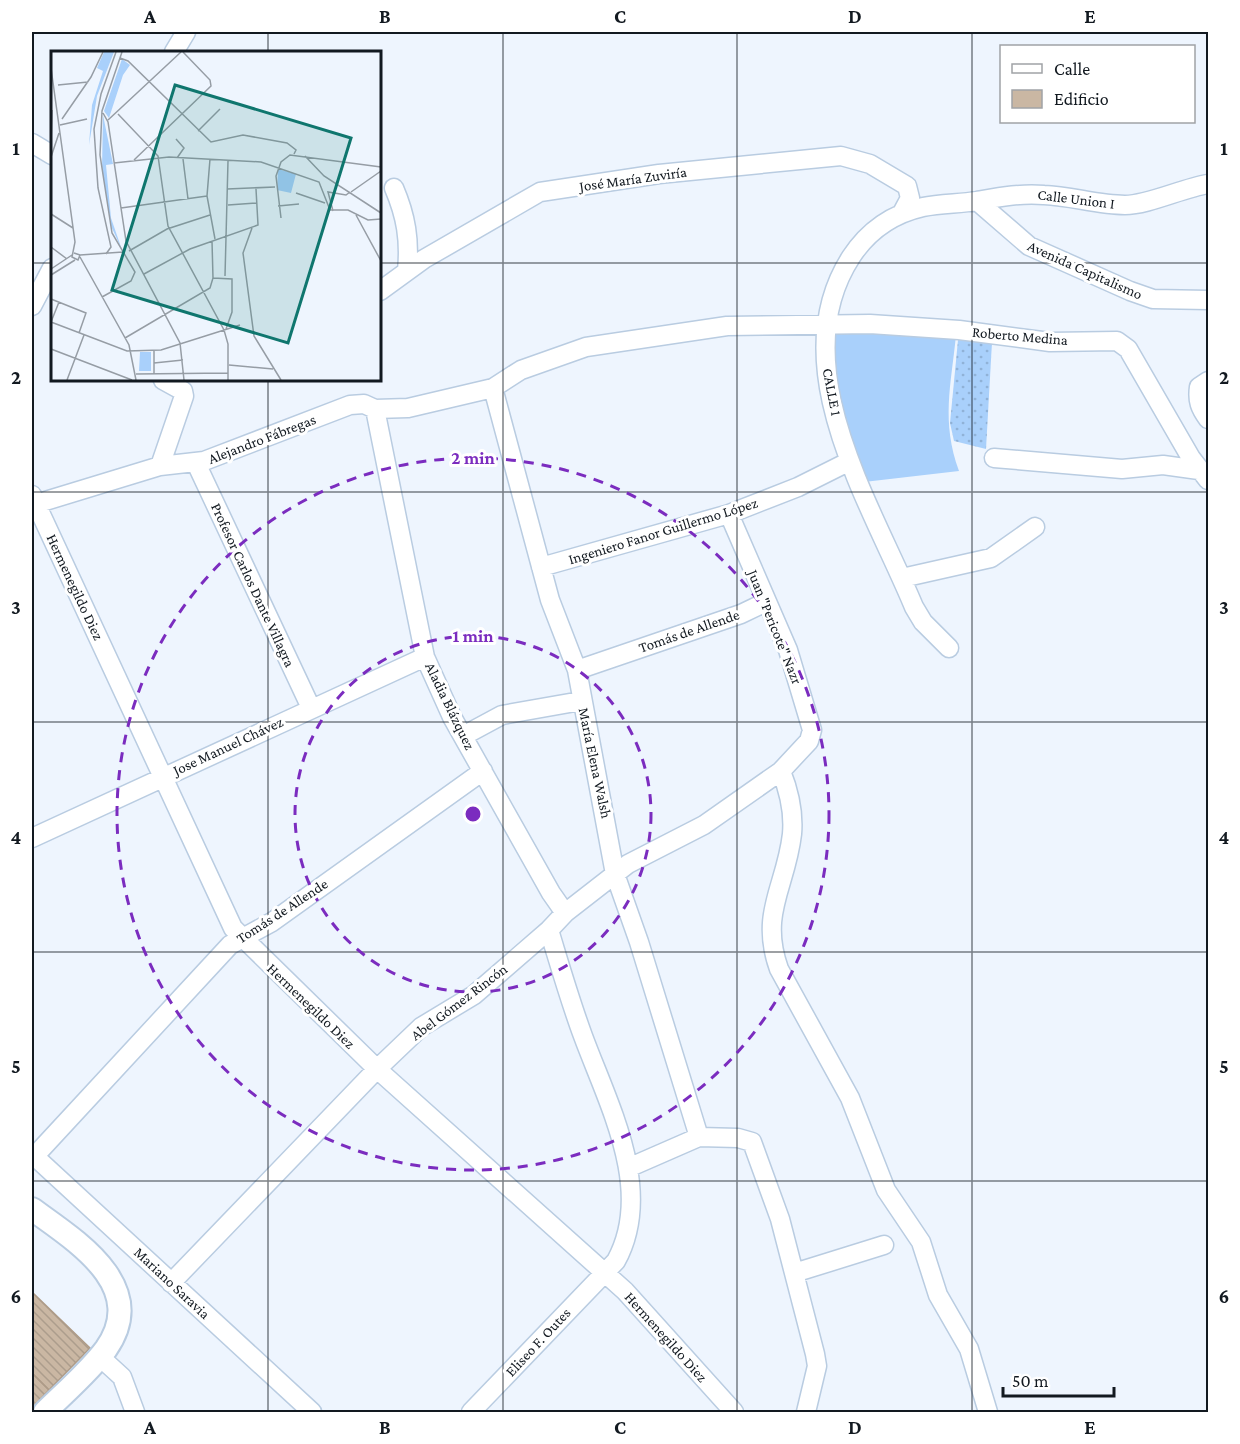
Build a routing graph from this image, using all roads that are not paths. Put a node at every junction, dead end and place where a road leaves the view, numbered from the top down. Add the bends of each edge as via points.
1 (186, 32) edge
2 (175, 51) edge
3 (32, 143) edge
4 (51, 154) edge
5 (1209, 184) edge
6 (907, 186) junction
7 (394, 188) dead end
8 (976, 201) junction
9 (952, 204) junction
10 (902, 213) junction
11 (51, 270) edge
12 (407, 271) junction
13 (381, 290) edge
14 (1209, 300) edge
15 (32, 306) edge
16 (828, 323) junction
17 (165, 381) edge
18 (1209, 381) edge
19 (493, 387) junction
20 (375, 409) junction
21 (1209, 419) edge
22 (994, 458) dead end
23 (848, 462) junction
24 (196, 463) junction
25 (160, 466) junction
26 (1204, 475) edge
27 (33, 501) edge
28 (729, 514) junction
29 (1035, 527) dead end
30 (541, 567) junction
31 (902, 578) junction
32 (766, 602) junction
33 (949, 648) dead end
34 (425, 657) junction
35 (577, 670) junction
36 (581, 701) junction
37 (311, 708) junction
38 (463, 736) junction
39 (809, 741) joint
40 (483, 771) junction
41 (781, 771) junction
42 (162, 777) junction
43 (32, 838) edge
44 (615, 874) junction
45 (565, 913) junction
46 (549, 930) junction
47 (241, 938) junction
48 (377, 1069) junction
49 (699, 1137) junction
50 (32, 1157) edge
51 (628, 1168) junction
52 (32, 1209) edge
53 (884, 1245) dead end
54 (605, 1273) junction
55 (794, 1273) junction
56 (171, 1283) junction
57 (99, 1356) junction
58 (45, 1413) edge
59 (135, 1413) edge
60 (312, 1413) edge
61 (471, 1413) edge
62 (734, 1413) edge
63 (806, 1413) edge
64 (988, 1413) edge

1 - 2 street
3 - 4 street
5 - 8 street, Calle Union I via 1126,205 1027,194
6 - 9 street, José María Zuviría
6 - 10 street via 910,198
6 - 12 street, José María Zuviría via 870,164 841,156 659,174 540,192
7 - 12 street via 408,229
8 - 9 street, CALLE 1
8 - 14 street, Avenida Capitalismo via 1029,246 1130,291 1153,299
9 - 10 street, CALLE 1
10 - 16 street, CALLE 1 via 877,228 856,250 835,288
11 - 15 street
12 - 13 street, José María Zuviría
16 - 19 street, Roberto Medina via 705,328 586,347 521,370
16 - 23 street, CALLE 1 via 824,339 826,361
16 - 26 street, Roberto Medina via 959,330 1050,342 1117,341 1128,349
17 - 25 street via 183,391 184,396
18 - 21 street via 1199,387 1198,398 1200,409
19 - 20 street, Alejandro Fábregas via 408,408
19 - 30 street, María Elena Walsh
20 - 24 street, Alejandro Fábregas via 364,404 350,405
20 - 34 street, Aladia Blázquez
22 - 26 street via 1122,469 1163,465
23 - 28 street, Ingeniero Fanor Guillermo López
23 - 31 street, CALLE 1
24 - 25 street, Alejandro Fábregas
24 - 37 street, Profesor Carlos Dante Villagra
25 - 27 street, Alejandro Fábregas
27 - 42 street, Hermenegildo Diez
28 - 30 street, Ingeniero Fanor Guillermo López
28 - 32 street, Juan "Pericote" Nazr
29 - 31 street via 991,558
30 - 35 street, María Elena Walsh
31 - 33 street, CALLE 1 via 923,622
32 - 35 street, Tomás de Allende
32 - 39 street, Juan "Pericote" Nazr via 788,650 812,730
34 - 37 street, Jose Manuel Chávez
34 - 38 street, Aladia Blázquez
35 - 36 street, María Elena Walsh
36 - 38 street via 502,715
36 - 44 street, María Elena Walsh
37 - 42 street, Jose Manuel Chávez
38 - 40 street, Aladia Blázquez
39 - 41 street, Abel Gómez Rincón
40 - 45 street, Aladia Blázquez
40 - 47 street, Tomás de Allende via 272,921
41 - 44 street, Abel Gómez Rincón via 713,819 648,852
41 - 64 street via 790,800 792,835 771,918 771,948 850,1098 886,1190 926,1254 938,1295 969,1349
42 - 43 street, Jose Manuel Chávez
42 - 47 street, Hermenegildo Diez
44 - 45 street, Abel Gómez Rincón
44 - 49 street, María Elena Walsh
45 - 46 street, Abel Gómez Rincón
46 - 48 street, Abel Gómez Rincón via 474,995 421,1028
46 - 51 street, Eliseo F. Outes
47 - 48 street, Hermenegildo Diez
47 - 50 street, Tomás de Allende via 230,945
48 - 54 street, Hermenegildo Diez
48 - 56 street, Abel Gómez Rincón
49 - 51 street
49 - 55 street via 752,1142 780,1219
50 - 56 street, Mariano Saravia
51 - 54 street, Eliseo F. Outes via 630,1221 625,1245
52 - 57 main road via 108,1273 120,1310 116,1330
53 - 55 street
54 - 61 street, Eliseo F. Outes
54 - 62 street, Hermenegildo Diez
55 - 63 street via 817,1366
56 - 60 street, Mariano Saravia
57 - 58 main road
57 - 59 street via 122,1377

